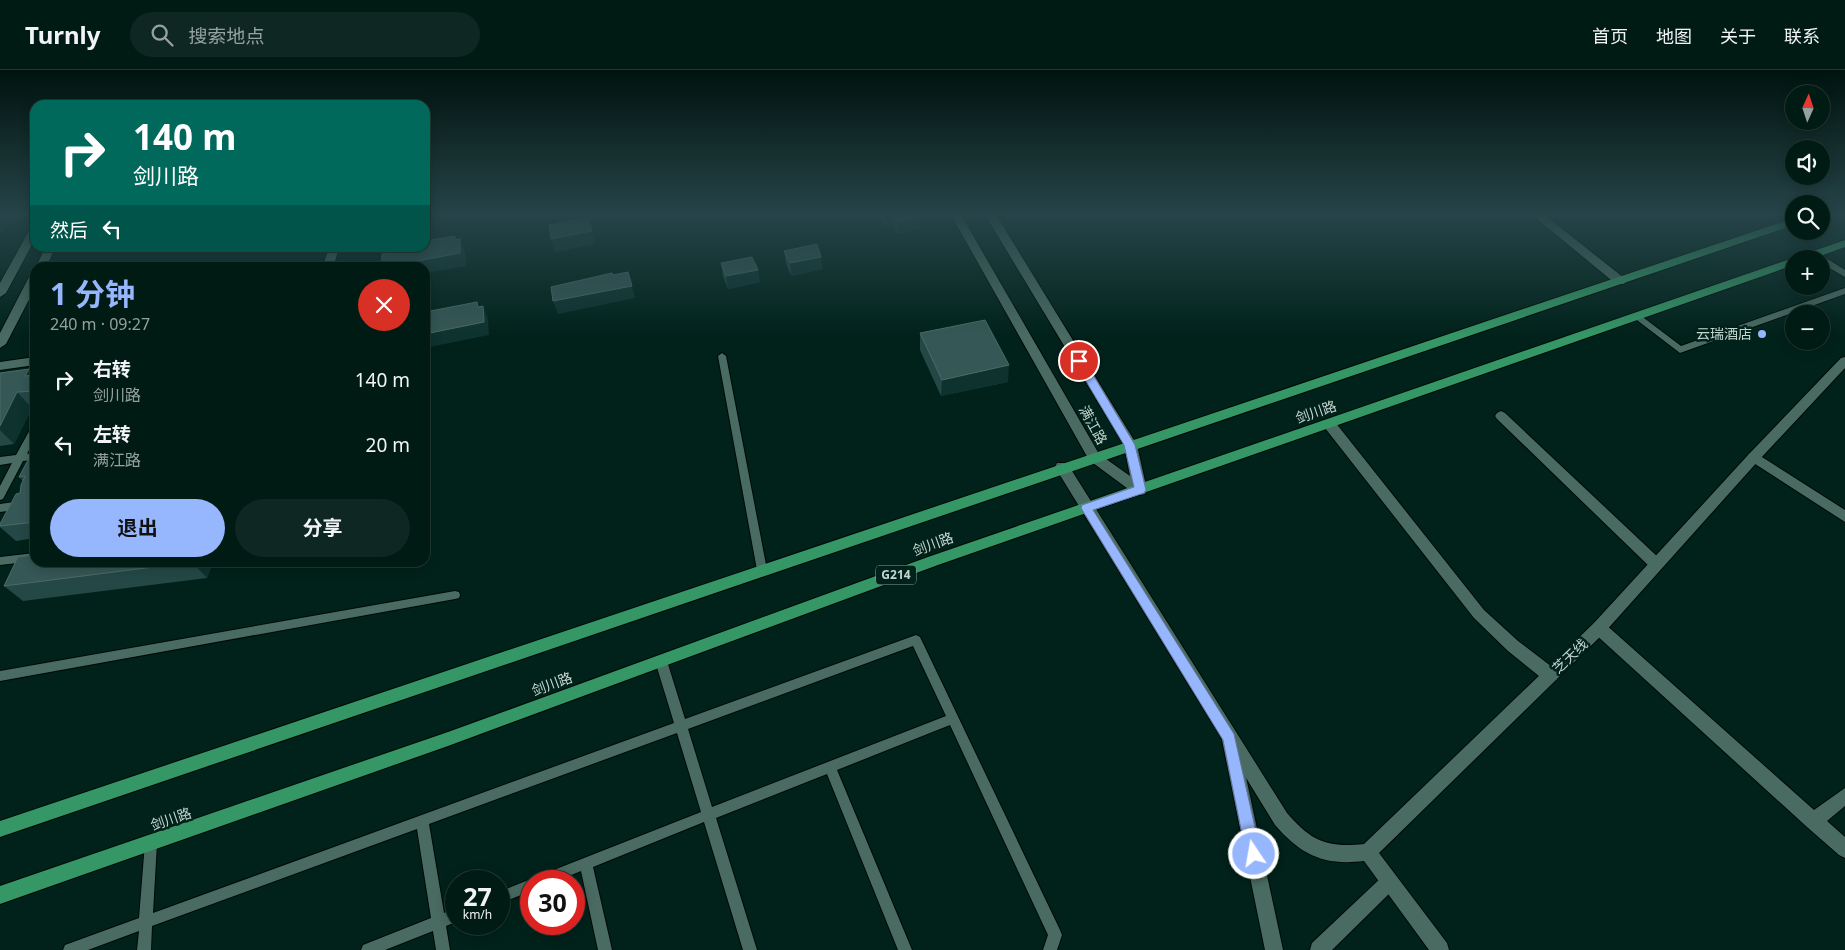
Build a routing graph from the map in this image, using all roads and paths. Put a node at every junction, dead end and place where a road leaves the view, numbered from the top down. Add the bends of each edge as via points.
1 (21, 254) edge
2 (978, 254) edge
3 (1013, 254) edge
4 (1586, 254) edge
5 (1698, 254) edge
6 (1830, 264) edge
7 (1785, 265) edge
8 (1845, 274) edge
9 (1620, 281) junction
10 (30, 287) edge
11 (1845, 291) edge
12 (0, 293) edge
13 (1637, 317) junction
14 (0, 344) edge
15 (722, 356) dead end
16 (1845, 361) edge
17 (30, 362) edge
18 (0, 366) edge
19 (1501, 416) dead end
20 (1330, 424) junction
21 (30, 437) edge
22 (1130, 445) junction
23 (30, 457) edge
24 (1094, 457) junction
25 (1754, 457) junction
26 (19, 458) junction
27 (0, 461) edge
28 (1062, 468) junction
29 (1140, 490) junction
30 (0, 496) edge
31 (30, 504) edge
32 (0, 508) edge
33 (1086, 508) junction
34 (1845, 518) edge
35 (30, 558) edge
36 (0, 561) edge
37 (1656, 564) junction
38 (762, 570) junction
39 (456, 596) dead end
40 (1598, 628) junction
41 (661, 661) junction
42 (1550, 675) junction
43 (0, 676) edge
44 (952, 718) junction
45 (681, 726) junction
46 (1229, 738) junction
47 (830, 767) junction
48 (1845, 796) edge
49 (709, 814) junction
50 (422, 821) junction
51 (1813, 821) junction
52 (0, 829) edge
53 (151, 843) junction
54 (1845, 849) edge
55 (1368, 852) junction
56 (586, 864) junction
57 (570, 870) edge
58 (1390, 882) junction
59 (0, 895) edge
60 (445, 919) edge
61 (146, 922) junction
62 (438, 922) junction
63 (70, 950) edge
64 (144, 950) edge
65 (368, 950) edge
66 (443, 950) edge
67 (605, 950) edge
68 (750, 950) edge
69 (905, 950) edge
70 (1050, 950) edge
71 (1274, 950) edge
72 (1319, 950) edge
73 (1440, 950) edge

1 - 12 street
2 - 24 street, 满江路
3 - 22 street, 满江路
4 - 9 street
5 - 9 highway, 剑川路
6 - 8 lane
7 - 13 highway, 剑川路 / G214
9 - 22 highway, 剑川路
10 - 14 street
11 - 13 lane via 1680,350
13 - 20 highway, 剑川路 / G214
15 - 38 lane
16 - 25 street, 芝天线
17 - 18 street
19 - 37 street
20 - 29 highway, 剑川路 / G214
20 - 42 street via 1479,614
21 - 26 lane
22 - 24 highway, 剑川路
22 - 29 street, 满江路
23 - 26 lane
24 - 28 highway, 剑川路
24 - 29 street, 满江路
25 - 34 street
25 - 37 street, 芝天线
26 - 27 lane
26 - 30 lane
28 - 33 street
28 - 38 highway, 剑川路
29 - 33 highway, 剑川路 / G214
31 - 32 lane
33 - 41 highway, 剑川路 / G214
33 - 46 street
35 - 36 lane
37 - 40 street, 芝天线
38 - 52 highway, 剑川路
39 - 43 lane
40 - 42 street, 芝天线
40 - 51 street
41 - 45 lane
41 - 53 highway, 剑川路 / G214
42 - 55 street, 芝天线
44 - 45 lane via 916,640
44 - 47 lane
44 - 70 lane via 1055,935
45 - 49 lane
45 - 50 lane
46 - 55 street via 1281,819 1301,841 1325,852 1344,855
46 - 71 street
47 - 49 lane
47 - 69 lane
48 - 51 street
49 - 56 lane
49 - 68 lane
50 - 61 lane
50 - 62 lane
51 - 54 street
53 - 59 highway, 剑川路 / G214
53 - 61 lane
55 - 58 street
56 - 57 lane
56 - 67 lane
58 - 72 street
58 - 73 street
60 - 62 lane
61 - 63 lane
61 - 64 lane
62 - 65 lane
62 - 66 lane

